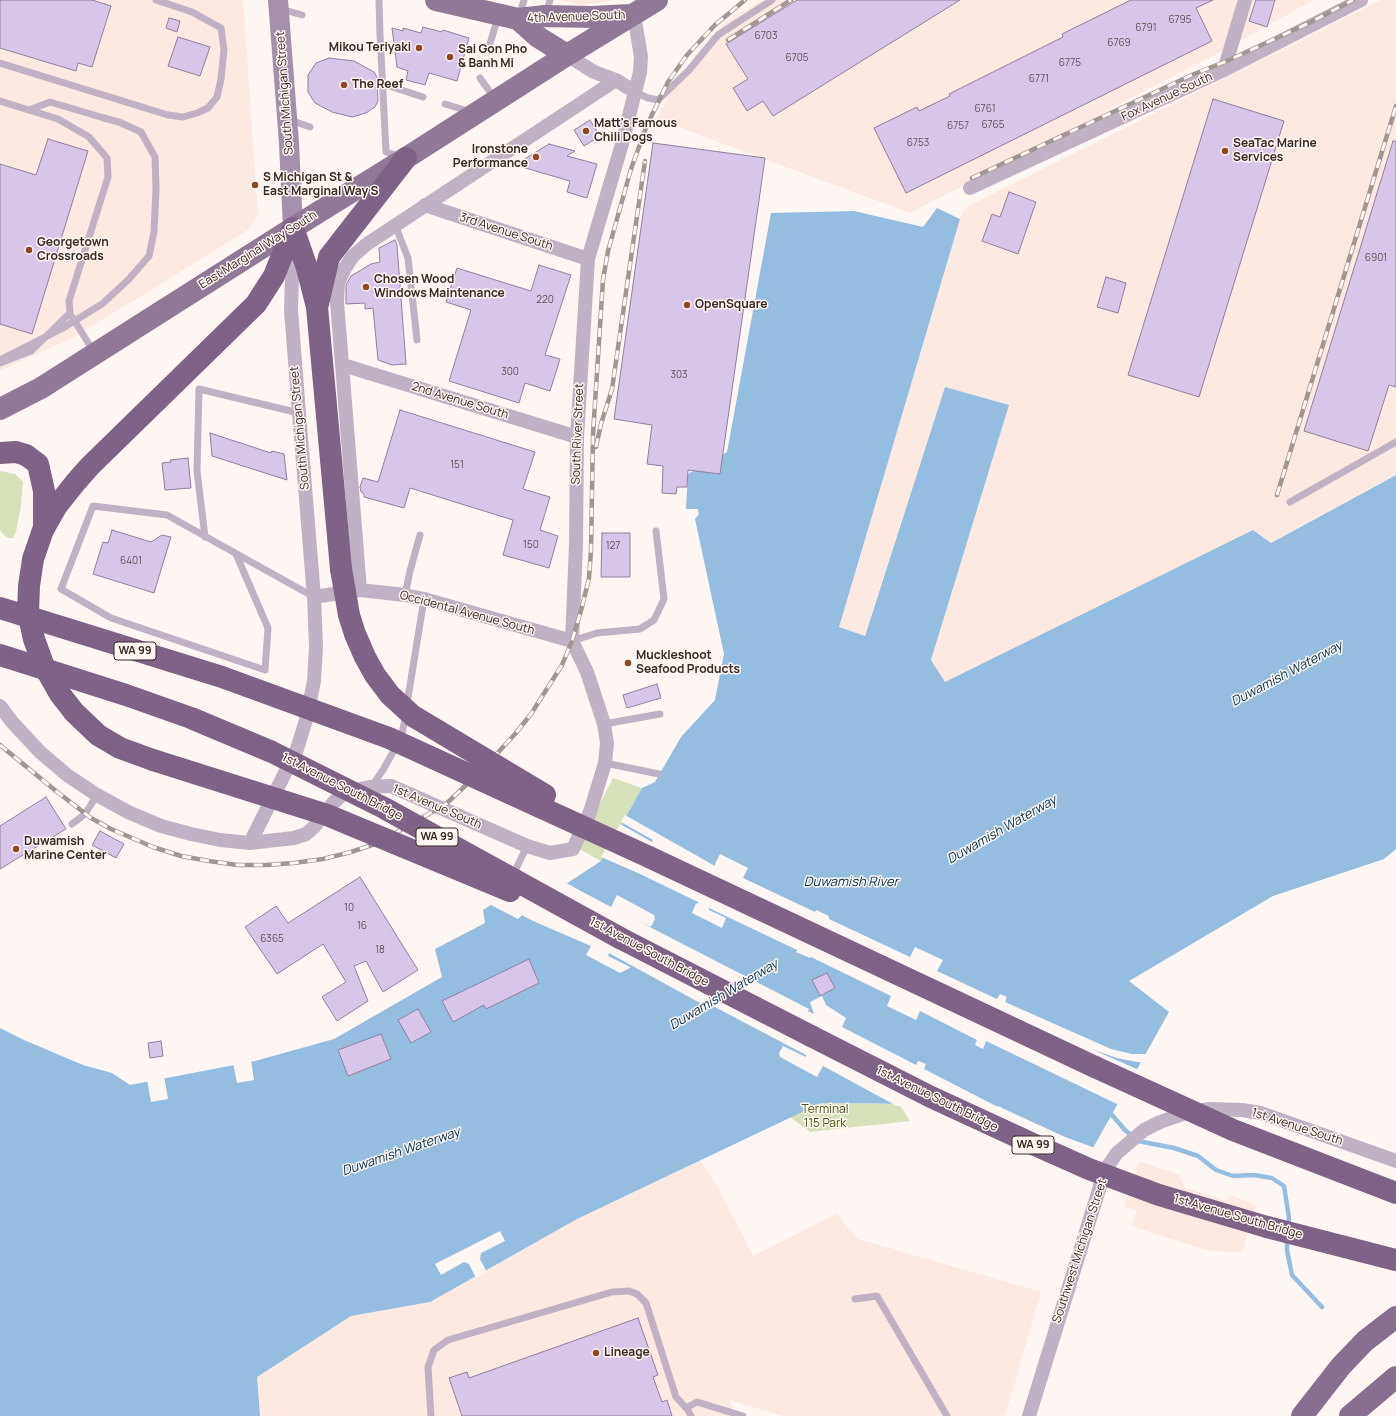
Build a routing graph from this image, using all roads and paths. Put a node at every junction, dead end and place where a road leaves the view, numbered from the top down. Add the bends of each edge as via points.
1 (156, 0) edge
2 (379, 0) edge
3 (436, 0) edge
4 (657, 0) edge
5 (772, 0) edge
6 (1245, 0) edge
7 (1361, 0) edge
8 (279, 4) edge
9 (548, 8) edge
10 (514, 11) edge
11 (302, 15) dead end
12 (634, 15) junction
13 (489, 47) dead end
14 (567, 55) junction
15 (0, 63) edge
16 (1224, 70) junction
17 (480, 78) dead end
18 (616, 80) junction
19 (383, 84) junction
20 (635, 92) junction
21 (422, 97) dead end
22 (0, 101) edge
23 (496, 101) junction
24 (446, 104) dead end
25 (29, 110) junction
26 (477, 113) junction
27 (287, 120) junction
28 (310, 127) dead end
29 (406, 158) junction
30 (970, 188) dead end
31 (424, 205) junction
32 (395, 225) junction
33 (293, 228) junction
34 (588, 259) junction
35 (317, 307) junction
36 (70, 313) junction
37 (417, 340) dead end
38 (95, 354) junction
39 (0, 362) edge
40 (343, 365) junction
41 (0, 409) edge
42 (299, 413) junction
43 (577, 437) junction
44 (1396, 442) edge
45 (0, 453) edge
46 (1290, 502) dead end
47 (44, 530) junction
48 (656, 531) dead end
49 (420, 535) dead end
50 (205, 537) junction
51 (236, 554) junction
52 (360, 590) junction
53 (405, 595) junction
54 (314, 597) junction
55 (424, 599) junction
56 (0, 608) edge
57 (572, 641) junction
58 (0, 655) edge
59 (0, 706) edge
60 (660, 714) dead end
61 (604, 724) junction
62 (605, 763) junction
63 (659, 774) dead end
64 (370, 787) junction
65 (97, 795) junction
66 (72, 824) dead end
67 (250, 843) junction
68 (527, 846) junction
69 (573, 849) joint
70 (649, 857) junction
71 (515, 871) dead end
72 (620, 938) junction
73 (1173, 1117) joint
74 (1396, 1161) edge
75 (1396, 1193) edge
76 (1396, 1260) edge
77 (855, 1299) dead end
78 (1396, 1317) edge
79 (1396, 1377) edge
80 (686, 1408) junction
81 (431, 1416) edge
82 (691, 1416) edge
83 (743, 1416) edge
84 (948, 1416) edge
85 (1029, 1416) edge
86 (1302, 1416) edge
87 (1350, 1416) edge

1 - 15 lane via 192,12 221,28 224,50 217,97 208,108 197,113 183,116 168,115
2 - 19 lane
3 - 10 main road, 4th Avenue South
4 - 12 main road, East Marginal Way South
5 - 20 lane via 718,35 689,70 658,100
6 - 16 street
7 - 16 street, Fox Avenue South
8 - 11 lane
8 - 27 main road, South Michigan Street
9 - 10 main road, 4th Avenue South
9 - 12 main road, 4th Avenue South via 592,17
10 - 13 lane
10 - 14 main road, 4th Avenue South via 538,37
12 - 14 main road, East Marginal Way South
12 - 20 street, South River Street via 641,57
14 - 18 street, 4th Avenue South via 594,72
14 - 23 main road, East Marginal Way South
16 - 30 street, Fox Avenue South
17 - 23 lane
18 - 20 street, 4th Avenue South
18 - 31 street
19 - 21 lane
19 - 29 lane via 386,152
20 - 34 street, South River Street
22 - 25 lane
23 - 26 main road, East Marginal Way South
24 - 26 lane
25 - 36 lane via 58,119 89,137 108,158 108,176 69,301
25 - 39 lane, bridge via 50,102 119,122 141,132 155,157 154,232 149,256 102,304
26 - 29 main road, East Marginal Way South
27 - 28 lane
27 - 33 main road, South Michigan Street
29 - 33 main road, East Marginal Way South
29 - 35 highway via 329,258
31 - 32 street
31 - 34 street, 3rd Avenue South
32 - 37 lane via 408,258
32 - 40 street via 353,256 338,283 337,302
33 - 35 highway
33 - 38 main road, East Marginal Way South
33 - 42 street, South Michigan Street via 291,310
33 - 47 highway via 274,276 256,304 90,466 56,507
34 - 43 street, South River Street
35 - 70 highway, bridge via 341,569 349,614 365,658 390,695 413,716
36 - 38 lane
36 - 39 lane via 31,351
38 - 41 main road, East Marginal Way South via 41,388
40 - 43 street, 2nd Avenue South
40 - 52 street
42 - 50 lane via 199,389 197,471
42 - 54 street, South Michigan Street
43 - 57 street, South River Street
44 - 46 lane
45 - 47 highway via 16,452 26,455 38,464 44,491
47 - 72 highway, bridge via 33,559 29,586 28,612 34,639 43,664 60,694 98,735 120,748 153,760 327,815
48 - 57 lane via 664,599 654,620 640,629 597,633
49 - 53 lane
50 - 51 lane
50 - 51 lane via 167,516 93,506 61,589 111,618 264,670 268,628
51 - 54 lane
52 - 53 street, Occidental Avenue South
52 - 54 street, Occidental Avenue South
53 - 55 street, Occidental Avenue South
54 - 67 street, South Michigan Street via 314,681 306,720 297,749
55 - 57 street, Occidental Avenue South
55 - 64 lane via 401,738
56 - 70 highway, WA 99, bridge via 228,680 389,738
57 - 61 street, South River Street via 587,672
58 - 72 highway, 1st Avenue South Bridge / WA 99, bridge via 191,718 272,752 384,808
59 - 65 street, 1st Avenue South via 40,752 67,775
60 - 61 lane
61 - 62 street, South River Street via 607,743
62 - 63 lane
62 - 69 street, South River Street via 590,812
64 - 67 street, 1st Avenue South via 345,792 306,834 294,838
64 - 68 street, 1st Avenue South via 391,786
65 - 66 lane via 85,814
65 - 67 street, 1st Avenue South via 161,826 220,840
68 - 69 street, 1st Avenue South via 550,853
68 - 71 lane
70 - 75 highway, WA 99, bridge via 1150,1093 1233,1130
72 - 76 highway, 1st Avenue South Bridge / WA 99, bridge via 931,1097 1089,1169 1159,1195 1218,1213
73 - 74 street, 1st Avenue South via 1189,1112 1242,1110 1261,1114
73 - 85 street, Southwest Michigan Street via 1144,1130 1117,1153 1108,1166
77 - 84 lane via 877,1296
78 - 86 highway via 1365,1341 1341,1366
79 - 87 highway
80 - 81 lane via 676,1397 646,1303 637,1294 629,1291 612,1292 448,1340 434,1350 428,1367
80 - 82 lane
80 - 83 lane via 697,1402

